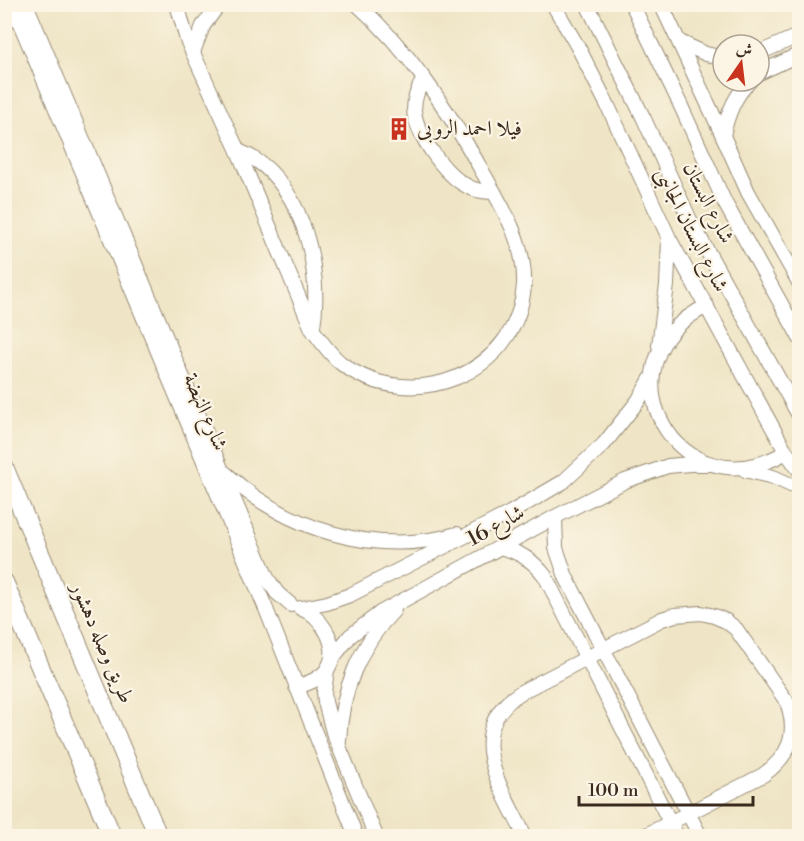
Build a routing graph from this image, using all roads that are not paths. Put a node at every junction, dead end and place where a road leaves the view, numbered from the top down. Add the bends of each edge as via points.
1 (12, 4) edge
2 (26, 4) edge
3 (177, 4) edge
4 (219, 4) edge
5 (357, 4) edge
6 (553, 4) edge
7 (587, 4) edge
8 (632, 4) edge
9 (661, 4) edge
10 (800, 35) edge
11 (680, 42) junction
12 (771, 48) edge
13 (193, 52) junction
14 (800, 54) edge
15 (711, 55) edge
16 (771, 67) edge
17 (424, 79) junction
18 (53, 87) junction
19 (740, 93) edge
20 (723, 136) junction
21 (238, 152) junction
22 (494, 192) junction
23 (748, 192) junction
24 (725, 203) junction
25 (669, 238) junction
26 (800, 284) edge
27 (707, 306) junction
28 (312, 329) junction
29 (800, 338) edge
30 (657, 354) junction
31 (652, 377) junction
32 (800, 417) edge
33 (786, 452) junction
34 (712, 464) junction
35 (4, 467) edge
36 (740, 469) junction
37 (800, 471) edge
38 (216, 473) junction
39 (800, 489) edge
40 (555, 517) junction
41 (479, 528) junction
42 (500, 548) junction
43 (4, 582) edge
44 (404, 600) junction
45 (296, 607) junction
46 (266, 609) junction
47 (603, 649) junction
48 (586, 658) junction
49 (327, 670) junction
50 (296, 687) junction
51 (339, 746) junction
52 (688, 813) junction
53 (670, 823) junction
54 (112, 837) edge
55 (158, 837) edge
56 (356, 837) edge
57 (376, 837) edge
58 (525, 837) edge
59 (644, 837) edge
60 (677, 837) edge
61 (700, 837) edge

1 - 18 street, شارع النهضة
2 - 18 street, شارع النهضة
3 - 13 street
4 - 13 street via 203,26
5 - 17 street
6 - 25 street, شارع البستان الجانبى via 602,94
7 - 32 street, شارع البستان via 690,219
8 - 24 street, شارع البستان
9 - 11 street
10 - 12 street
11 - 15 street
11 - 20 street
13 - 21 street
14 - 16 street
17 - 22 street
17 - 22 street via 416,93 414,109 427,143 458,181 475,190
18 - 38 street, شارع النهضة
19 - 20 street
20 - 23 street
21 - 28 street
21 - 28 street via 270,170 295,208 313,268 316,297
22 - 28 street via 519,246 524,285 514,323 481,364 459,377 429,385 382,382 340,362
23 - 24 street
23 - 26 street
24 - 29 street, شارع البستان
25 - 27 street, شارع البستان الجانبى
25 - 30 street
27 - 30 street via 677,325
27 - 33 street, شارع البستان الجانبى
30 - 31 street
31 - 34 street via 653,400 674,440 691,455
31 - 41 street, شارع 16 via 622,423 584,464 563,482
33 - 36 street
33 - 37 street, شارع البستان الجانبى
34 - 36 street
34 - 40 street, شارع 16 via 668,466 647,473
35 - 55 main road, طريق وصله دهشور
36 - 39 street
38 - 41 street via 282,514 342,536 398,542 453,536
38 - 45 street, شارع النهضة via 267,578 277,593
38 - 46 street, شارع النهضة
40 - 42 street, شارع 16
40 - 47 street via 562,568
41 - 45 street, شارع 16 via 350,594 327,603
42 - 44 street, شارع 16
42 - 48 street via 530,560 545,576
43 - 54 main road
44 - 49 street, شارع 16 via 359,627 334,655
44 - 51 street via 376,631 356,666 341,714
45 - 46 street, شارع 16
45 - 49 street, شارع النهضة via 319,620 329,636 331,656
46 - 50 street, شارع النهضة
47 - 48 street
47 - 52 street
47 - 52 street via 675,615 714,616 736,629 787,702 791,715 790,743 775,767
48 - 53 street
48 - 58 street via 515,696 492,728 492,768
49 - 50 street
49 - 51 street via 324,692 330,725
50 - 56 street, شارع النهضة
51 - 57 street
52 - 53 street
52 - 61 street
53 - 59 street
53 - 60 street

